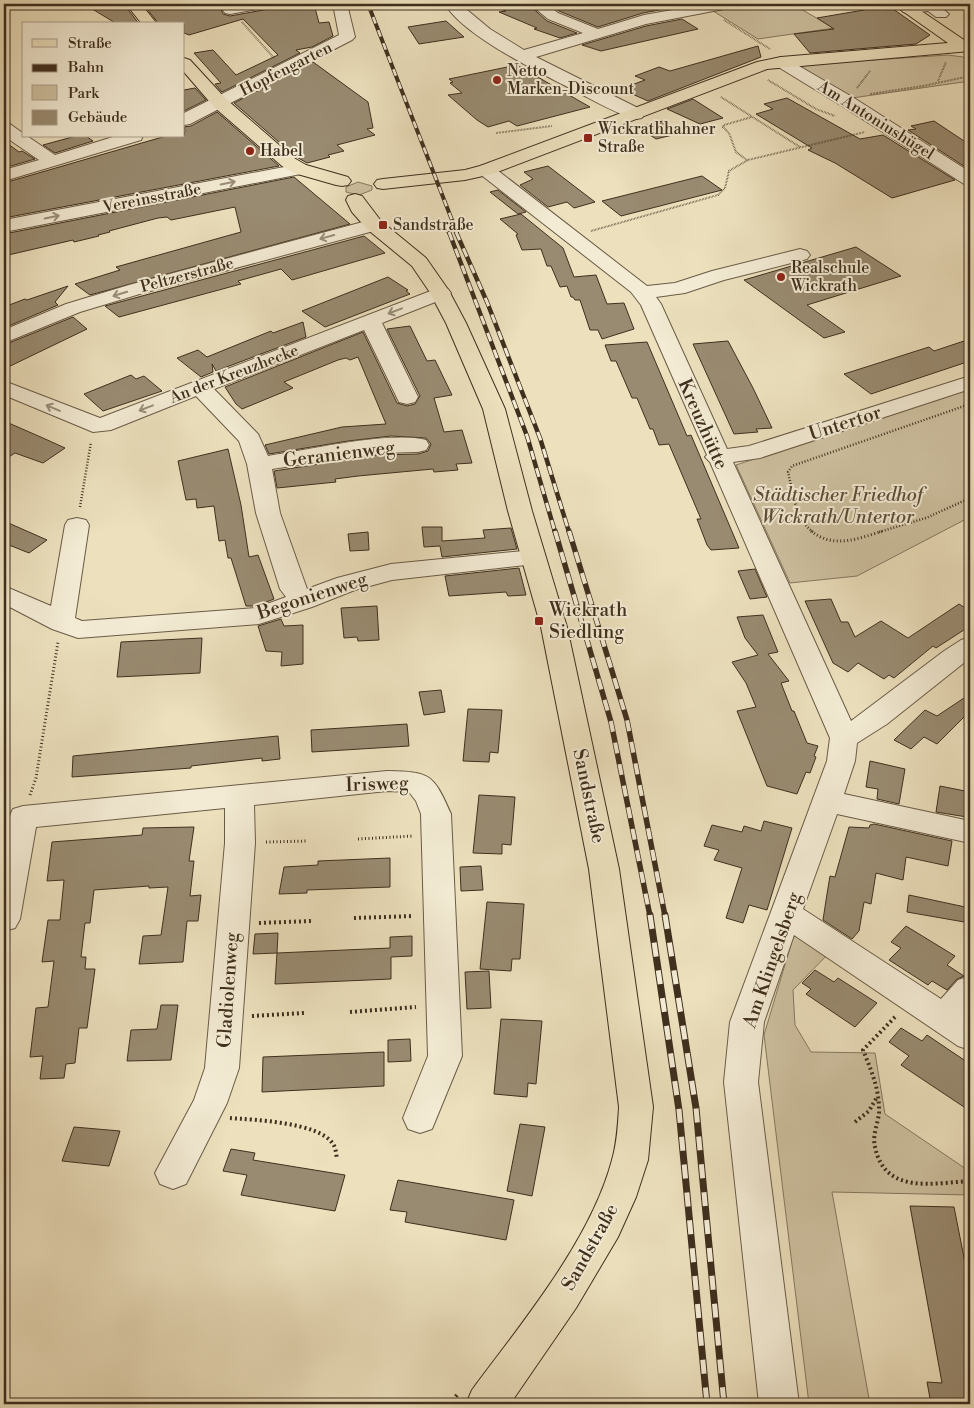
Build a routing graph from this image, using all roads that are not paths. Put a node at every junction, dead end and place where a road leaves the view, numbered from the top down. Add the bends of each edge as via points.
1 (133, 4) edge
2 (264, 4) edge
3 (340, 4) edge
4 (452, 4) edge
5 (536, 4) edge
6 (729, 4) edge
7 (905, 6) edge
8 (227, 7) edge
9 (938, 20) junction
10 (148, 22) edge
11 (242, 22) road end
12 (596, 33) junction
13 (969, 45) edge
14 (918, 51) junction
15 (522, 56) junction
16 (785, 62) junction
17 (185, 64) edge
18 (220, 103) junction
19 (636, 114) junction
20 (185, 120) edge
21 (4, 128) edge
22 (128, 138) edge
23 (52, 161) junction
24 (300, 169) junction
25 (486, 170) junction
26 (4, 176) edge
27 (371, 180) junction
28 (970, 180) edge
29 (342, 181) junction
30 (355, 200) junction
31 (374, 225) junction
32 (4, 226) edge
33 (800, 255) dead end
34 (441, 293) junction
35 (642, 293) junction
36 (370, 320) junction
37 (4, 336) edge
38 (970, 382) edge
39 (4, 387) edge
40 (200, 388) junction
41 (407, 396) dead end
42 (418, 445) dead end
43 (718, 457) junction
44 (259, 464) junction
45 (77, 525) road end
46 (534, 558) junction
47 (4, 594) edge
48 (303, 601) junction
49 (61, 623) junction
50 (970, 646) edge
51 (844, 738) junction
52 (239, 796) junction
53 (827, 801) junction
54 (970, 832) edge
55 (5, 902) edge
56 (787, 914) junction
57 (970, 989) edge
58 (957, 1027) edge
59 (420, 1118) dead end
60 (173, 1173) dead end
61 (486, 1404) edge
62 (779, 1404) edge

1 - 10 main road
2 - 8 street
3 - 18 street, Hopfengarten via 347,38
4 - 15 street via 485,35
5 - 12 street via 553,16
6 - 12 street
7 - 9 main road
8 - 11 street
9 - 13 main road
9 - 14 main road via 933,42
12 - 15 street
13 - 14 main road
14 - 16 main road
15 - 19 street
16 - 19 main road via 751,70
16 - 28 street, Am Antoniushügel via 849,99
17 - 18 main road
18 - 20 street
18 - 24 main road
19 - 25 main road
21 - 23 street
22 - 23 street
23 - 26 street
24 - 29 main road
32 -> 24 street, Vereinsstraße
25 - 27 main road via 465,175
25 - 35 street, Kreuzhütte
27 - 29 main road
27 - 30 main road via 384,190 368,199
29 - 30 main road via 336,192
30 - 31 main road, Sandstraße
31 - 34 main road, Sandstraße via 419,262
31 -> 37 street, Peltzerstraße via 136,288 73,308
33 - 35 street via 678,289
34 -> 36 street, An der Kreuzhecke
34 - 46 main road, Sandstraße via 494,410
35 - 43 street, Kreuzhütte via 651,304
36 - 40 street, An der Kreuzhecke
36 - 41 street
38 - 43 street, Untertor via 752,453
40 -> 39 street, An der Kreuzhecke via 98,426
40 - 44 street, Geranienweg via 250,439
42 - 44 street, Geranienweg via 377,446
43 - 51 street, Kreuzhütte
44 - 48 street, Geranienweg via 268,513 293,588
45 - 49 street
46 - 48 street, Begonienweg via 391,572 346,584
46 - 61 main road, Sandstraße via 554,628 604,869 636,1107 629,1166 600,1237 544,1326
47 - 49 street, Begonienweg
48 - 49 street, Begonienweg via 259,616 78,630
50 - 51 street via 942,664 869,724
51 - 53 street, Am Klingelsberg via 841,761
52 - 55 street, Irisweg via 23,817
52 - 59 street, Irisweg via 387,781 416,782 429,797 436,814 444,1056
52 - 60 street, Gladiolenweg via 240,843 222,1068 204,1114
53 - 54 street
53 - 56 street, Am Klingelsberg
56 - 58 street
56 - 62 street, Am Klingelsberg via 747,1022 741,1082
57 - 58 street

